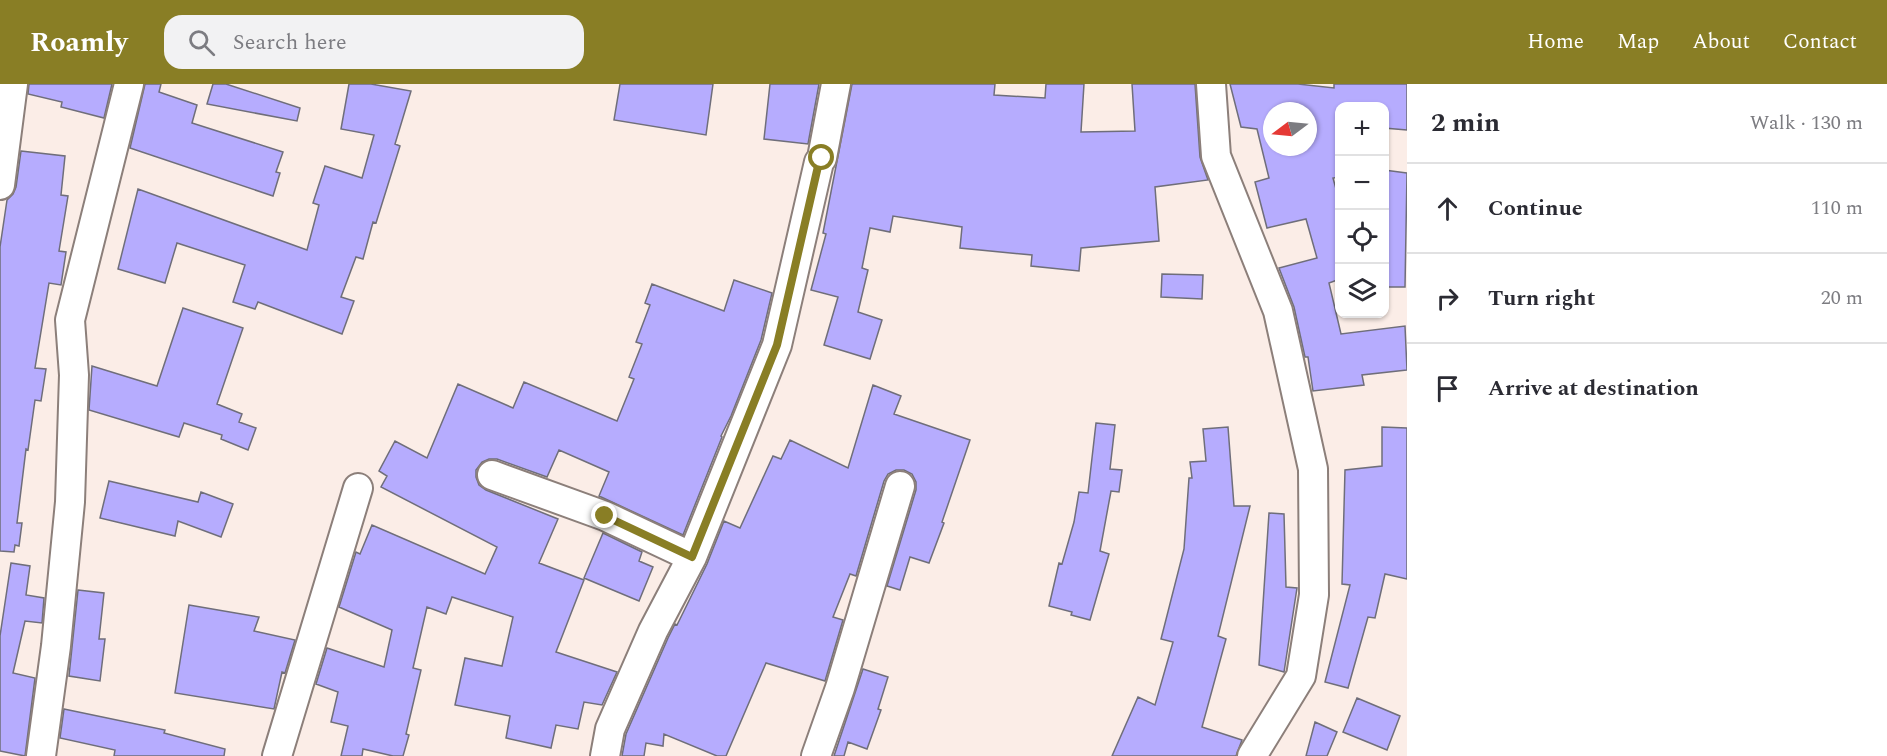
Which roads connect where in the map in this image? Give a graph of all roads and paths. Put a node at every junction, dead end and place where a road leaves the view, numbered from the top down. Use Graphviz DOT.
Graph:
graph roads {
  1 [pos="13,84"];
  2 [pos="129,84"];
  3 [pos="836,84"];
  4 [pos="1211,84"];
  5 [pos="0,185"];
  6 [pos="492,475"];
  7 [pos="900,486"];
  8 [pos="358,488"];
  9 [pos="692,557"];
  10 [pos="41,756"];
  11 [pos="278,756"];
  12 [pos="605,756"];
  13 [pos="816,756"];
  14 [pos="1252,756"];
  1 -- 5 [label="street"];
  2 -- 10 [label="street"];
  3 -- 9 [label="street"];
  4 -- 14 [label="street"];
  6 -- 9 [label="street"];
  7 -- 13 [label="street"];
  8 -- 11 [label="street"];
  9 -- 12 [label="street"];
}
